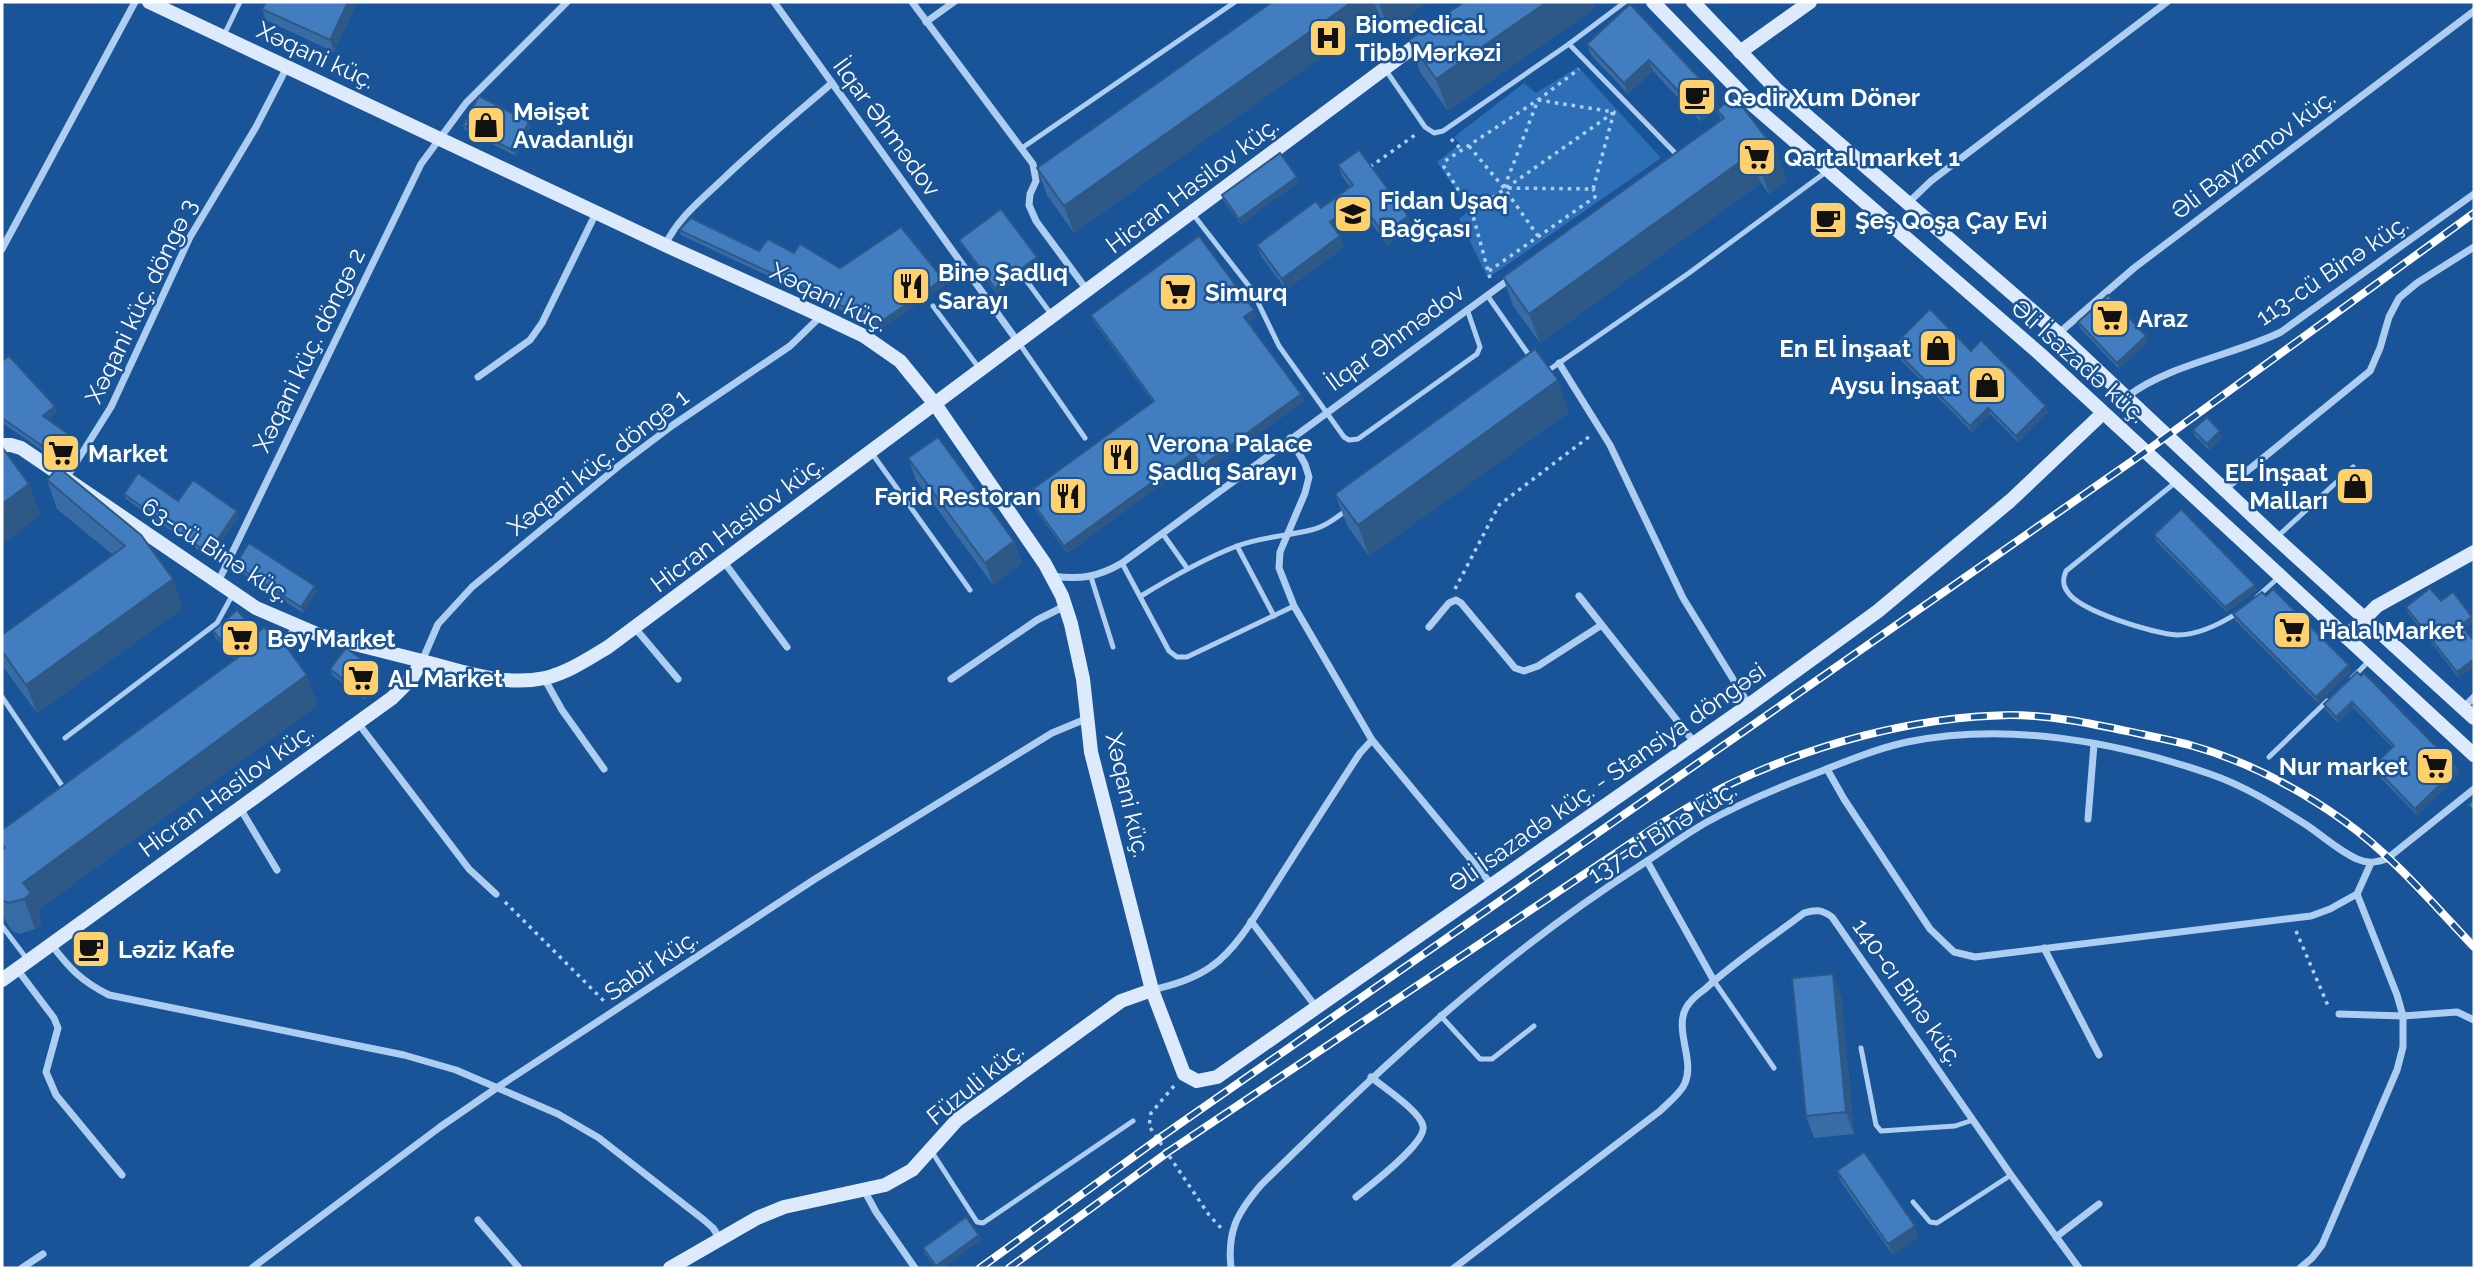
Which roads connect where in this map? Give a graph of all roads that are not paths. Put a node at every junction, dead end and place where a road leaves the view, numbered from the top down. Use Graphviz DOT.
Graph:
graph roads {
  1 [pos="135,2"];
  2 [pos="149,2"];
  3 [pos="240,2"];
  4 [pos="567,2"];
  5 [pos="774,2"];
  6 [pos="912,2"];
  7 [pos="954,2"];
  8 [pos="1235,2"];
  9 [pos="1625,2"];
  10 [pos="1653,2"];
  11 [pos="1693,2"];
  12 [pos="1810,2"];
  13 [pos="2167,2"];
  14 [pos="2474,11"];
  15 [pos="926,22"];
  16 [pos="1440,27"];
  17 [pos="223,38"];
  18 [pos="1569,44"];
  19 [pos="1740,52"];
  20 [pos="287,67"];
  21 [pos="1385,69"];
  22 [pos="832,83"];
  23 [pos="438,137"];
  24 [pos="1022,148"];
  25 [pos="1691,150"];
  26 [pos="1680,158"];
  27 [pos="1669,165"];
  28 [pos="1828,171"];
  29 [pos="1047,173"];
  30 [pos="1036,181"];
  31 [pos="2474,194"];
  32 [pos="1908,204"];
  33 [pos="596,213"];
  34 [pos="1192,213"];
  35 [pos="665,245"];
  36 [pos="2474,247"];
  37 [pos="2,249"];
  38 [pos="1515,275"];
  39 [pos="1026,280"];
  40 [pos="1087,291"];
  41 [pos="1490,293"];
  42 [pos="933,306"];
  43 [pos="1467,309"];
  44 [pos="822,316"];
  45 [pos="1053,316"];
  46 [pos="2059,334"];
  47 [pos="1018,342"];
  48 [pos="1559,363"];
  49 [pos="980,370"];
  50 [pos="478,377"];
  51 [pos="2128,396"];
  52 [pos="935,404"];
  53 [pos="1326,411"];
  54 [pos="2103,413"];
  55 [pos="1085,438"];
  56 [pos="1290,438"];
  57 [pos="2,445"];
  58 [pos="872,452"];
  59 [pos="2353,467"];
  60 [pos="67,477"];
  61 [pos="2177,481"];
  62 [pos="2224,489"];
  63 [pos="1356,503"];
  64 [pos="1288,533"];
  65 [pos="1163,534"];
  66 [pos="2276,538"];
  67 [pos="1237,546"];
  68 [pos="2474,552"];
  69 [pos="724,562"];
  70 [pos="1122,563"];
  71 [pos="1187,568"];
  72 [pos="1053,576"];
  73 [pos="2280,576"];
  74 [pos="1091,577"];
  75 [pos="218,582"];
  76 [pos="970,590"];
  77 [pos="233,594"];
  78 [pos="1140,596"];
  79 [pos="1579,596"];
  80 [pos="2254,600"];
  81 [pos="1065,606"];
  82 [pos="1294,606"];
  83 [pos="2242,609"];
  84 [pos="1273,617"];
  85 [pos="2365,617"];
  86 [pos="1600,625"];
  87 [pos="296,627"];
  88 [pos="1429,627"];
  89 [pos="635,628"];
  90 [pos="2346,637"];
  91 [pos="787,647"];
  92 [pos="1113,647"];
  93 [pos="270,654"];
  94 [pos="2371,660"];
  95 [pos="422,662"];
  96 [pos="544,678"];
  97 [pos="677,679"];
  98 [pos="951,679"];
  99 [pos="2343,687"];
  100 [pos="2334,695"];
  101 [pos="2,697"];
  102 [pos="2474,697"];
  103 [pos="1749,705"];
  104 [pos="2469,713"];
  105 [pos="1088,718"];
  106 [pos="358,723"];
  107 [pos="65,738"];
  108 [pos="1372,740"];
  109 [pos="1695,742"];
  110 [pos="2094,744"];
  111 [pos="2474,755"];
  112 [pos="2269,757"];
  113 [pos="604,769"];
  114 [pos="1827,769"];
  115 [pos="2474,789"];
  116 [pos="72,800"];
  117 [pos="240,808"];
  118 [pos="2088,819"];
  119 [pos="1647,861"];
  120 [pos="2371,863"];
  121 [pos="277,870"];
  122 [pos="1493,886"];
  123 [pos="496,894"];
  124 [pos="2357,894"];
  125 [pos="1251,921"];
  126 [pos="2,926"];
  127 [pos="51,944"];
  128 [pos="2045,948"];
  129 [pos="23,965"];
  130 [pos="2,980"];
  131 [pos="1714,981"];
  132 [pos="1152,990"];
  133 [pos="1316,1007"];
  134 [pos="2339,1014"];
  135 [pos="1440,1015"];
  136 [pos="2403,1016"];
  137 [pos="2474,1020"];
  138 [pos="1534,1026"];
  139 [pos="1861,1048"];
  140 [pos="2099,1055"];
  141 [pos="1774,1068"];
  142 [pos="1371,1077"];
  143 [pos="498,1087"];
  144 [pos="1973,1120"];
  145 [pos="1133,1121"];
  146 [pos="931,1149"];
  147 [pos="122,1175"];
  148 [pos="2011,1175"];
  149 [pos="864,1190"];
  150 [pos="1356,1197"];
  151 [pos="1913,1202"];
  152 [pos="2099,1204"];
  153 [pos="478,1220"];
  154 [pos="2056,1237"];
  155 [pos="720,1240"];
  156 [pos="43,1254"];
  157 [pos="691,1263"];
  158 [pos="22,1268"];
  159 [pos="252,1268"];
  160 [pos="519,1268"];
  161 [pos="670,1268"];
  162 [pos="915,1268"];
  163 [pos="1231,1268"];
  164 [pos="1454,1268"];
  165 [pos="2079,1268"];
  166 [pos="2300,1268"];
  1 -- 37 [label="street"];
  2 -- 17 [label="street, Xəqani küç."];
  3 -- 17 [label="lane"];
  4 -- 23 [label="street, Xəqani küç. döngə 2"];
  5 -- 22 [label="street, İlqar Əhmədov"];
  6 -- 15 [label="street"];
  7 -- 15 [label="street"];
  8 -- 24 [label="lane"];
  9 -- 18 [label="lane"];
  10 -- 28 [label="street, Əli İsazadə küç."];
  11 -- 19 [label="street, Əli İsazadə küç."];
  12 -- 19 [label="street"];
  13 -- 32 [label="street"];
  14 -- 46 [label="street, Əli Bayramov küç."];
  15 -- 24 [label="street"];
  16 -- 21 [label="street, Hicran Hasilov küç."];
  17 -- 20 [label="street, Xəqani küç."];
  18 -- 21 [label="lane"];
  18 -- 26 [label="lane"];
  19 -- 32 [label="street, Əli İsazadə küç."];
  20 -- 23 [label="street, Xəqani küç."];
  20 -- 60 [label="street, Xəqani küç. döngə 3"];
  21 -- 34 [label="street, Hicran Hasilov küç."];
  22 -- 35 [label="street"];
  22 -- 47 [label="street, İlqar Əhmədov"];
  23 -- 33 [label="street, Xəqani küç."];
  23 -- 75 [label="street, Xəqani küç. döngə 2"];
  24 -- 30 [label="street"];
  25 -- 26 [label="street"];
  26 -- 27 [label="street"];
  28 -- 48 [label="lane"];
  28 -- 54 [label="street, Əli İsazadə küç."];
  29 -- 30 [label="lane"];
  30 -- 40 [label="street"];
  31 -- 51 [label="street, 113-cü Binə küç."];
  32 -- 46 [label="street, Əli İsazadə küç."];
  33 -- 35 [label="street, Xəqani küç."];
  33 -- 50 [label="street"];
  34 -- 40 [label="street, Hicran Hasilov küç."];
  34 -- 53 [label="lane"];
  35 -- 44 [label="street, Xəqani küç."];
  36 -- 62 [label="street"];
  38 -- 41 [label="street, İlqar Əhmədov"];
  39 -- 45 [label="lane"];
  40 -- 45 [label="street, Hicran Hasilov küç."];
  41 -- 43 [label="street, İlqar Əhmədov"];
  41 -- 48 [label="lane"];
  42 -- 49 [label="lane"];
  43 -- 53 [label="street, İlqar Əhmədov"];
  43 -- 53 [label="lane"];
  44 -- 52 [label="street, Xəqani küç."];
  44 -- 95 [label="street, Xəqani küç. döngə 1"];
  45 -- 47 [label="street, Hicran Hasilov küç."];
  46 -- 51 [label="street, Əli İsazadə küç."];
  47 -- 49 [label="street, Hicran Hasilov küç."];
  47 -- 55 [label="lane"];
  48 -- 103 [label="street"];
  49 -- 52 [label="street, Hicran Hasilov küç."];
  51 -- 62 [label="street, Əli İsazadə küç."];
  52 -- 58 [label="street, Hicran Hasilov küç."];
  52 -- 72 [label="street, Xəqani küç."];
  53 -- 56 [label="street, İlqar Əhmədov"];
  54 -- 61 [label="street, Əli İsazadə küç."];
  54 -- 103 [label="street, Əli İsazadə küç. - Stansiya döngəsi"];
  56 -- 64 [label="street"];
  56 -- 65 [label="street, İlqar Əhmədov"];
  57 -- 60 [label="street, 63-cü Binə küç."];
  58 -- 69 [label="street, Hicran Hasilov küç."];
  58 -- 76 [label="lane"];
  59 -- 66 [label="lane"];
  60 -- 75 [label="street, 63-cü Binə küç."];
  61 -- 73 [label="street, Əli İsazadə küç."];
  61 -- 83 [label="lane"];
  62 -- 66 [label="street, Əli İsazadə küç."];
  63 -- 64 [label="lane"];
  64 -- 67 [label="lane"];
  64 -- 82 [label="street"];
  65 -- 70 [label="street, İlqar Əhmədov"];
  65 -- 71 [label="lane"];
  66 -- 85 [label="street, Əli İsazadə küç."];
  67 -- 71 [label="lane"];
  67 -- 84 [label="lane"];
  68 -- 85 [label="street"];
  69 -- 89 [label="street, Hicran Hasilov küç."];
  69 -- 91 [label="street"];
  70 -- 74 [label="street, İlqar Əhmədov"];
  70 -- 78 [label="lane"];
  71 -- 78 [label="lane"];
  72 -- 74 [label="street, İlqar Əhmədov"];
  72 -- 81 [label="street, Xəqani küç."];
  73 -- 80 [label="lane"];
  73 -- 90 [label="street, Əli İsazadə küç."];
  74 -- 92 [label="lane"];
  75 -- 77 [label="street, 63-cü Binə küç."];
  77 -- 87 [label="street, 63-cü Binə küç."];
  77 -- 107 [label="lane"];
  78 -- 84 [label="lane"];
  79 -- 86 [label="street"];
  81 -- 98 [label="street"];
  81 -- 105 [label="street, Xəqani küç."];
  82 -- 84 [label="lane"];
  82 -- 108 [label="street"];
  85 -- 90 [label="street"];
  85 -- 104 [label="street, Əli İsazadə küç."];
  86 -- 88 [label="street"];
  86 -- 109 [label="street"];
  87 -- 93 [label="lane"];
  87 -- 95 [label="street, 63-cü Binə küç."];
  89 -- 96 [label="street, Hicran Hasilov küç."];
  89 -- 97 [label="street"];
  90 -- 94 [label="street, Əli İsazadə küç."];
  94 -- 99 [label="lane"];
  94 -- 111 [label="street, Əli İsazadə küç."];
  95 -- 96 [label="street, Hicran Hasilov küç."];
  95 -- 106 [label="street, Hicran Hasilov küç."];
  96 -- 113 [label="street"];
  100 -- 112 [label="lane"];
  101 -- 116 [label="lane"];
  102 -- 104 [label="street"];
  103 -- 109 [label="street, Əli İsazadə küç. - Stansiya döngəsi"];
  105 -- 132 [label="street, Xəqani küç."];
  105 -- 143 [label="street, Sabir küç."];
  106 -- 117 [label="street, Hicran Hasilov küç."];
  106 -- 123 [label="street"];
  108 -- 122 [label="street"];
  108 -- 125 [label="street"];
  109 -- 122 [label="street, Əli İsazadə küç. - Stansiya döngəsi"];
  110 -- 114 [label="street, 137-ci Binə küç."];
  110 -- 118 [label="street"];
  110 -- 120 [label="street, 137-ci Binə küç."];
  114 -- 119 [label="street, 137-ci Binə küç."];
  114 -- 128 [label="street"];
  115 -- 120 [label="street"];
  117 -- 121 [label="street"];
  117 -- 127 [label="street, Hicran Hasilov küç."];
  119 -- 131 [label="street"];
  119 -- 135 [label="street, 137-ci Binə küç."];
  120 -- 124 [label="street"];
  122 -- 133 [label="street, Əli İsazadə küç. - Stansiya döngəsi"];
  124 -- 128 [label="street"];
  124 -- 136 [label="street"];
  125 -- 132 [label="street"];
  125 -- 133 [label="street"];
  126 -- 129 [label="lane"];
  127 -- 129 [label="street, Hicran Hasilov küç."];
  127 -- 143 [label="street"];
  128 -- 140 [label="street"];
  129 -- 130 [label="street, Hicran Hasilov küç."];
  129 -- 147 [label="street"];
  131 -- 141 [label="lane"];
  131 -- 144 [label="street, 140-cı Binə küç."];
  131 -- 164 [label="street, 140-cı Binə küç."];
  132 -- 133 [label="street, Əli İsazadə küç. - Stansiya döngəsi"];
  132 -- 146 [label="street, Füzuli küç."];
  134 -- 136 [label="street"];
  135 -- 138 [label="lane"];
  135 -- 142 [label="street, 137-ci Binə küç."];
  136 -- 137 [label="street"];
  136 -- 166 [label="street"];
  139 -- 144 [label="lane"];
  142 -- 150 [label="street"];
  142 -- 163 [label="street, 137-ci Binə küç."];
  143 -- 155 [label="street"];
  143 -- 159 [label="street, Sabir küç."];
  144 -- 148 [label="street, 140-cı Binə küç."];
  145 -- 146 [label="lane"];
  146 -- 149 [label="street, Füzuli küç."];
  148 -- 151 [label="lane"];
  148 -- 154 [label="street, 140-cı Binə küç."];
  149 -- 155 [label="street, Füzuli küç."];
  149 -- 162 [label="street"];
  152 -- 154 [label="street"];
  153 -- 160 [label="street"];
  154 -- 165 [label="street, 140-cı Binə küç."];
  155 -- 157 [label="street, Füzuli küç."];
  156 -- 158 [label="street"];
  157 -- 161 [label="street, Füzuli küç."];
}
